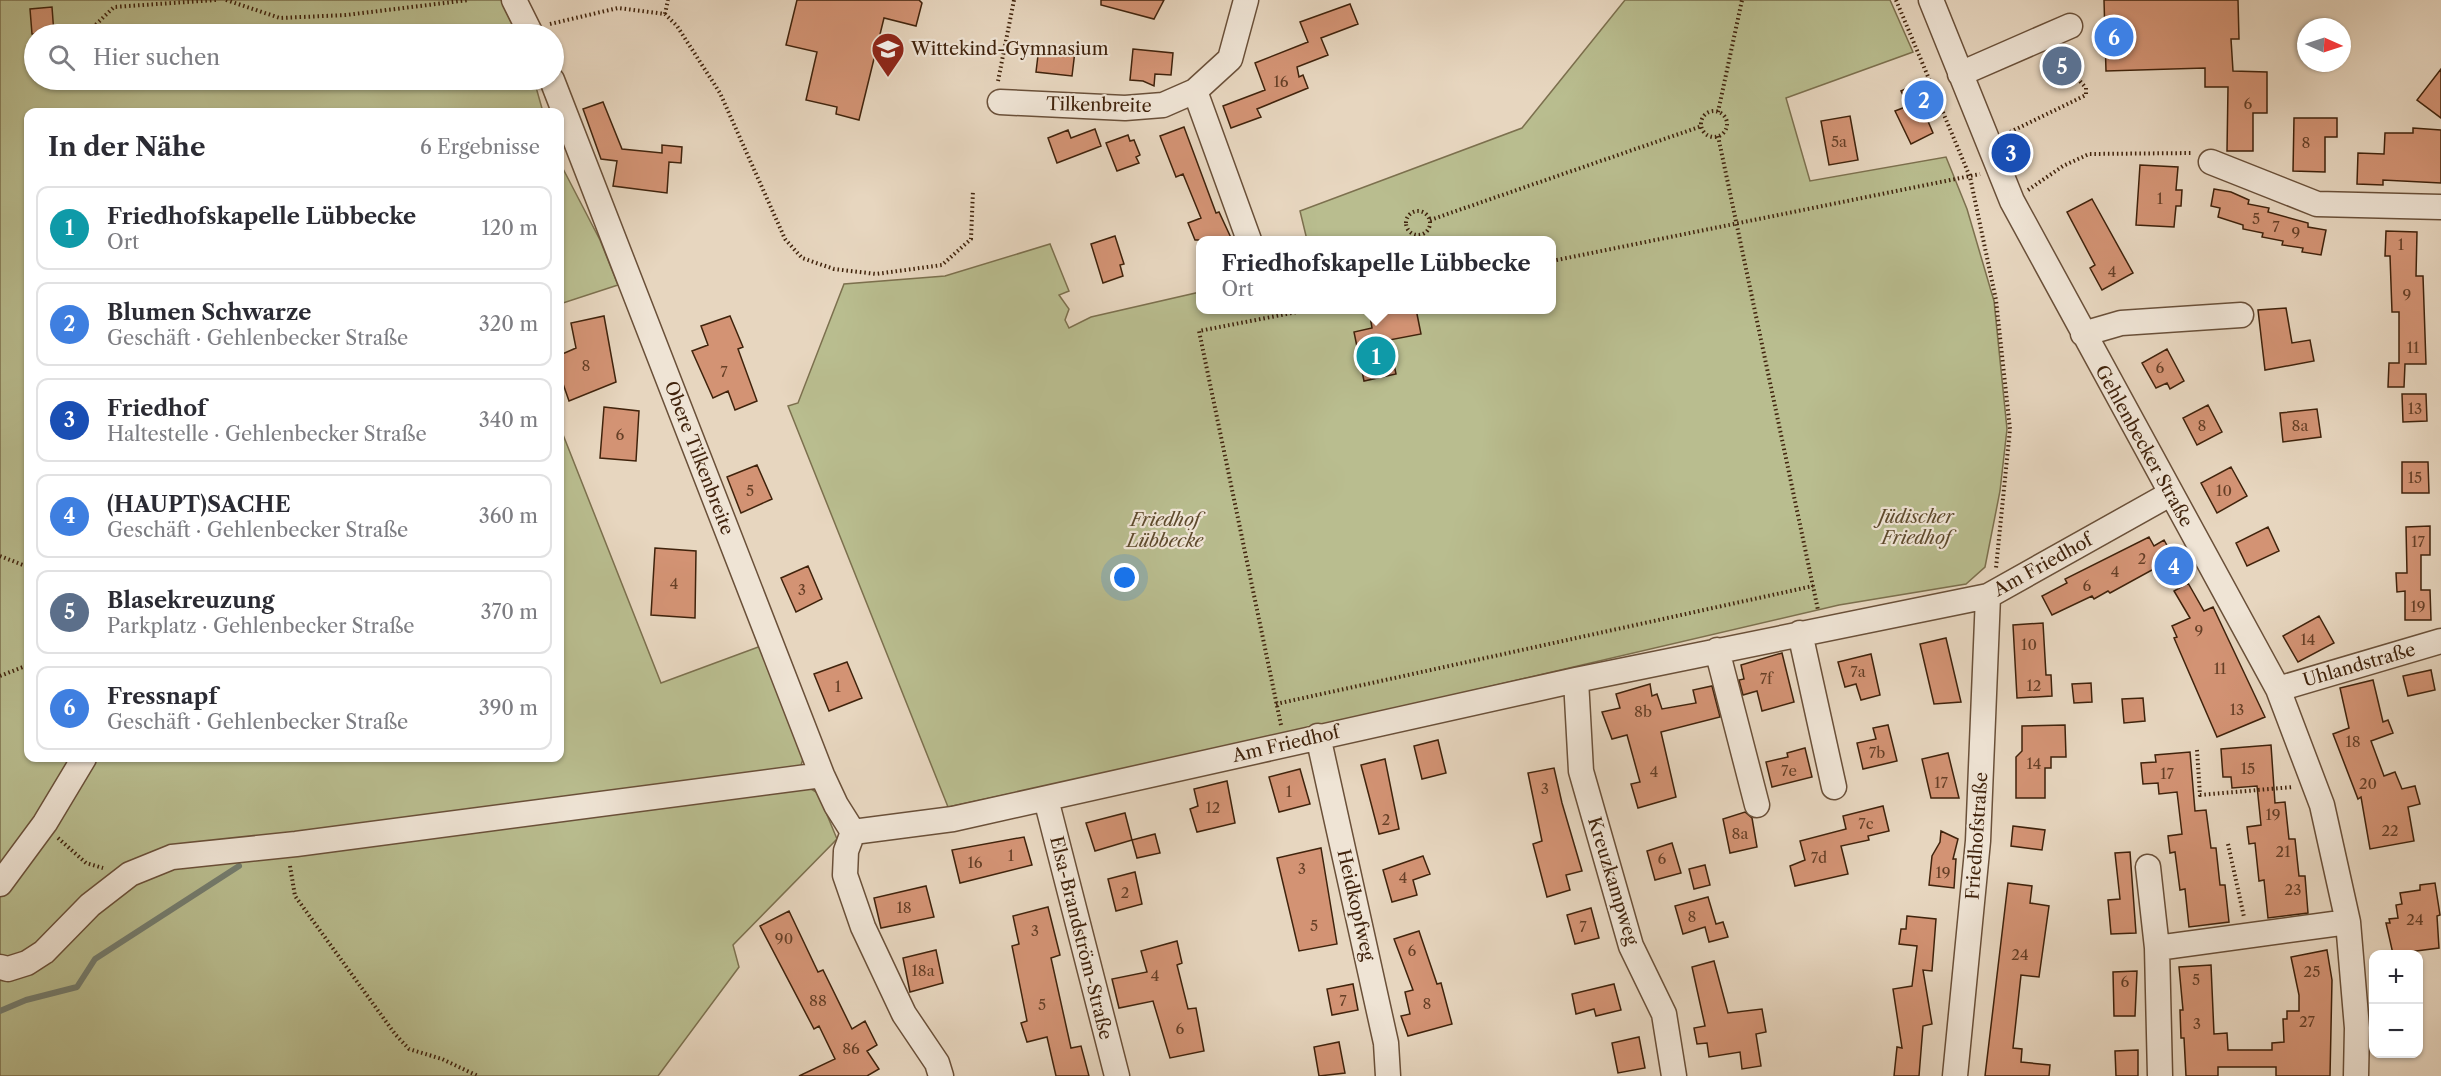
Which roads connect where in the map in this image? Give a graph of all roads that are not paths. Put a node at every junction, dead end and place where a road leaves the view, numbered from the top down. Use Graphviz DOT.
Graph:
graph roads {
  1 [pos="514,0"];
  2 [pos="1246,0"];
  3 [pos="1930,0"];
  4 [pos="526,24"];
  5 [pos="2070,26"];
  6 [pos="1960,74"];
  7 [pos="556,90"];
  8 [pos="1195,91"];
  9 [pos="1000,102"];
  10 [pos="563,108"];
  11 [pos="564,111"];
  12 [pos="2211,162"];
  13 [pos="2441,207"];
  14 [pos="1248,236"];
  15 [pos="2241,315"];
  16 [pos="2083,334"];
  17 [pos="2170,494"];
  18 [pos="1990,595"];
  19 [pos="1811,631"];
  20 [pos="2441,641"];
  21 [pos="1717,650"];
  22 [pos="1576,680"];
  23 [pos="2278,689"];
  24 [pos="1317,736"];
  25 [pos="82,762"];
  26 [pos="822,775"];
  27 [pos="1834,787"];
  28 [pos="1046,799"];
  29 [pos="1757,805"];
  30 [pos="853,832"];
  31 [pos="2148,867"];
  32 [pos="0,884"];
  33 [pos="2348,921"];
  34 [pos="2157,948"];
  35 [pos="0,967"];
  36 [pos="941,1076"];
  37 [pos="1117,1076"];
  38 [pos="1388,1076"];
  39 [pos="1674,1076"];
  40 [pos="1955,1076"];
  41 [pos="2160,1076"];
  42 [pos="2356,1076"];
  1 -- 4 [label="street"];
  2 -- 8 [label="street, Tilkenbreite"];
  3 -- 6 [label="street, Gehlenbecker Straße"];
  5 -- 6 [label="street"];
  6 -- 16 [label="street, Gehlenbecker Straße"];
  7 -- 10 [label="street, Obere Tilkenbreite"];
  8 -- 9 [label="street, Tilkenbreite"];
  8 -- 14 [label="street"];
  11 -- 26 [label="street, Obere Tilkenbreite"];
  12 -- 13 [label="street"];
  15 -- 16 [label="street"];
  16 -- 17 [label="street, Gehlenbecker Straße"];
  17 -- 18 [label="street, Am Friedhof"];
  17 -- 23 [label="street, Gehlenbecker Straße"];
  18 -- 19 [label="street, Am Friedhof"];
  18 -- 40 [label="street, Friedhofstraße"];
  19 -- 21 [label="street, Am Friedhof"];
  19 -- 27 [label="street"];
  20 -- 23 [label="street, Uhlandstraße"];
  21 -- 22 [label="street, Am Friedhof"];
  21 -- 29 [label="street"];
  22 -- 24 [label="street, Am Friedhof"];
  22 -- 39 [label="street, Kreuzkampweg"];
  23 -- 33 [label="street, Gehlenbecker Straße"];
  24 -- 28 [label="street, Am Friedhof"];
  24 -- 38 [label="street, Heidkopfweg"];
  25 -- 32 [label="street"];
  26 -- 30 [label="street, Obere Tilkenbreite"];
  26 -- 35 [label="street"];
  28 -- 30 [label="street, Am Friedhof"];
  28 -- 37 [label="street, Elsa-Brandström-Straße"];
  30 -- 36 [label="street"];
  31 -- 34 [label="street"];
  33 -- 34 [label="street"];
  33 -- 42 [label="street, Gehlenbecker Straße"];
  34 -- 41 [label="street"];
}
